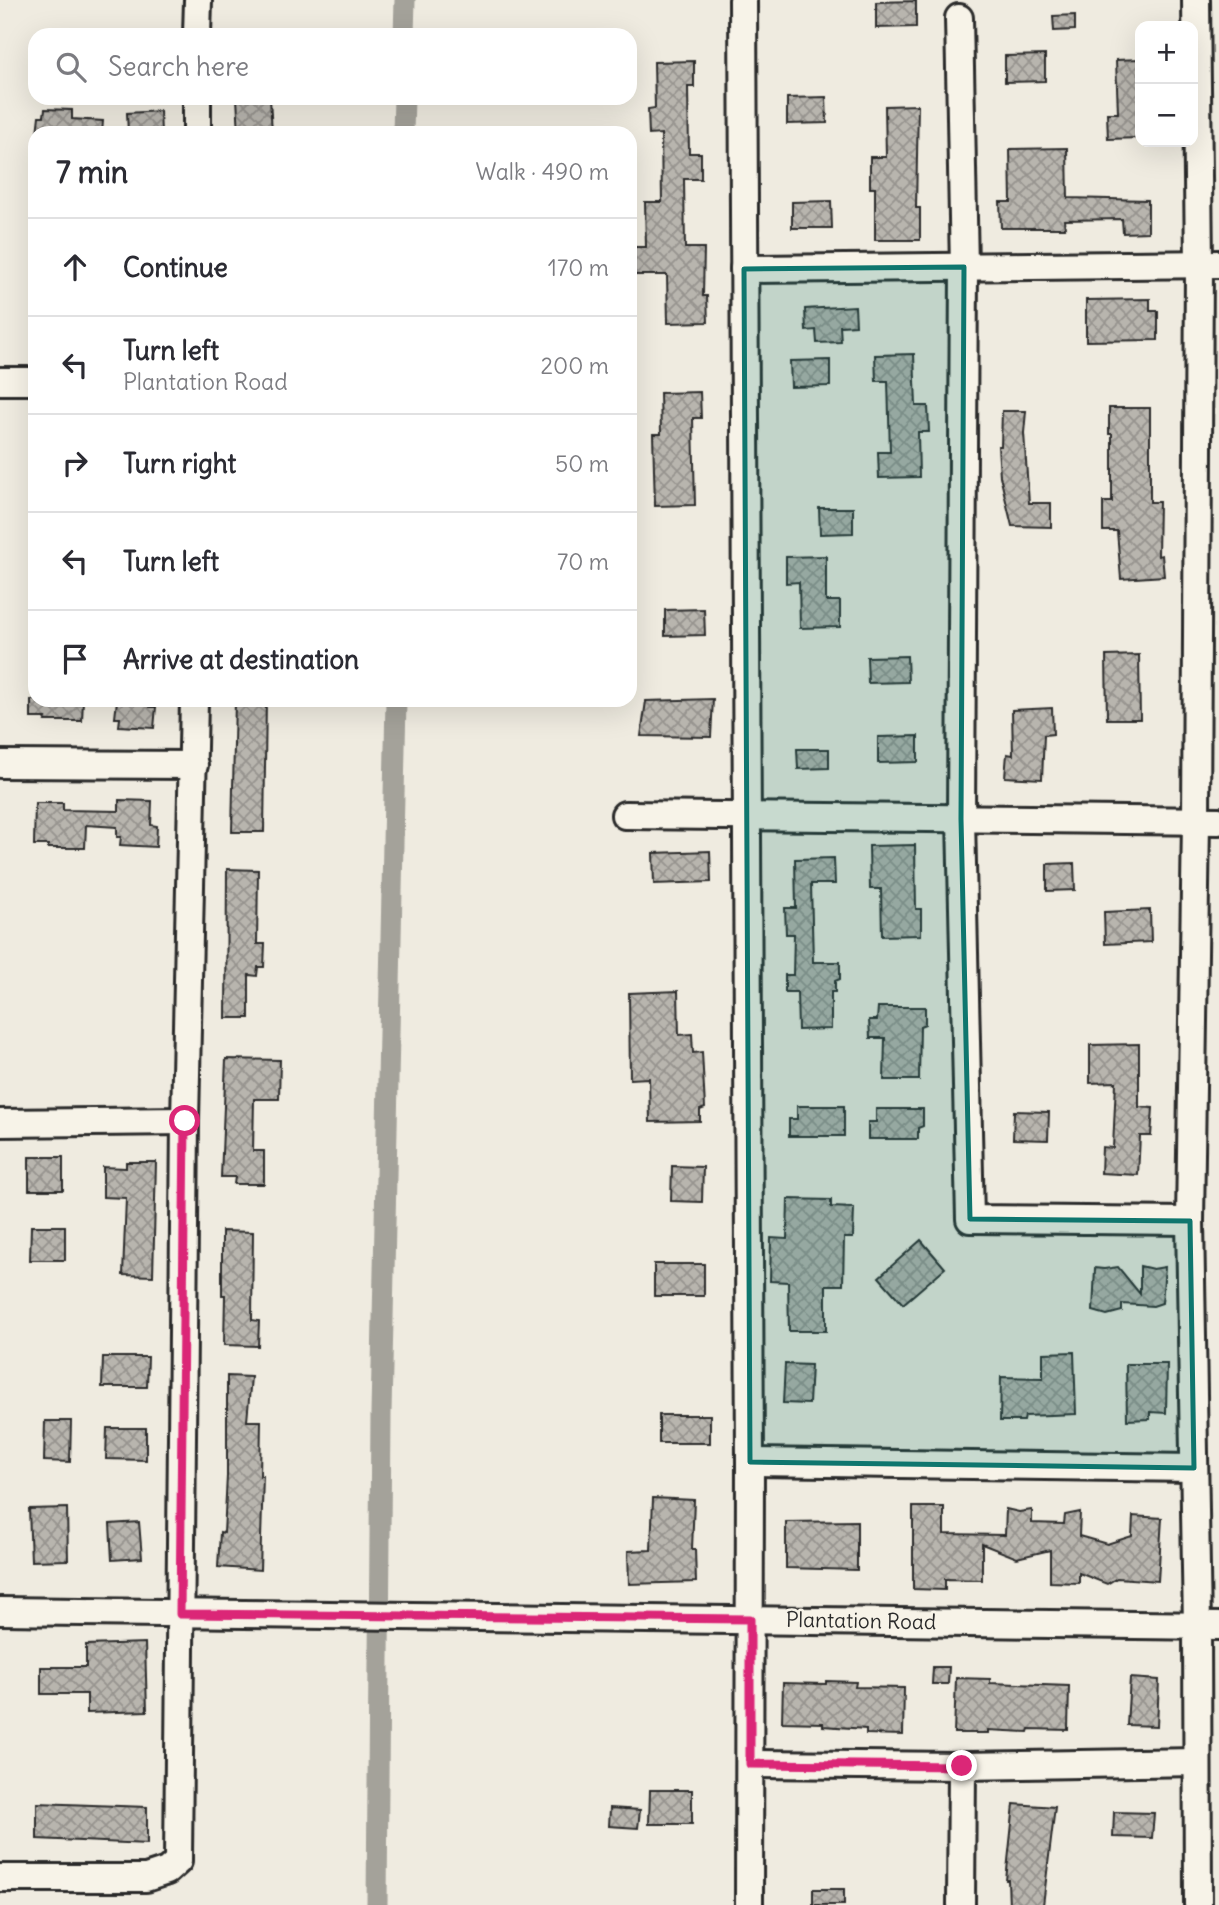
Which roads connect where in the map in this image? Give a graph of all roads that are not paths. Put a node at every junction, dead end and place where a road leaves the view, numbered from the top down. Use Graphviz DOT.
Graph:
graph roads {
  1 [pos="198,0"];
  2 [pos="743,0"];
  3 [pos="1196,0"];
  4 [pos="959,18"];
  5 [pos="197,28"];
  6 [pos="197,105"];
  7 [pos="197,126"];
  8 [pos="1209,264"];
  9 [pos="964,267"];
  10 [pos="744,269"];
  11 [pos="0,381"];
  12 [pos="28,381"];
  13 [pos="194,707"];
  14 [pos="0,764"];
  15 [pos="194,765"];
  16 [pos="625,815"];
  17 [pos="747,816"];
  18 [pos="961,819"];
  19 [pos="1207,821"];
  20 [pos="185,1121"];
  21 [pos="0,1123"];
  22 [pos="1190,1222"];
  23 [pos="750,1462"];
  24 [pos="1194,1468"];
  25 [pos="0,1612"];
  26 [pos="180,1614"];
  27 [pos="750,1619"];
  28 [pos="1208,1626"];
  29 [pos="1197,1762"];
  30 [pos="750,1764"];
  31 [pos="962,1766"];
  32 [pos="0,1878"];
  33 [pos="749,1905"];
  34 [pos="961,1905"];
  35 [pos="1198,1905"];
  1 -- 5 [label="street"];
  2 -- 10 [label="street"];
  3 -- 8 [label="street"];
  4 -- 9 [label="street"];
  6 -- 7 [label="street"];
  8 -- 9 [label="street"];
  8 -- 19 [label="street"];
  9 -- 10 [label="street"];
  9 -- 18 [label="street"];
  10 -- 17 [label="street"];
  11 -- 12 [label="street"];
  13 -- 15 [label="street"];
  14 -- 15 [label="street"];
  15 -- 20 [label="street"];
  16 -- 17 [label="street"];
  17 -- 18 [label="street"];
  17 -- 23 [label="street"];
  18 -- 19 [label="street"];
  18 -- 22 [label="street"];
  19 -- 22 [label="street"];
  20 -- 21 [label="street"];
  20 -- 26 [label="street"];
  22 -- 24 [label="street"];
  23 -- 24 [label="street"];
  23 -- 27 [label="street"];
  24 -- 28 [label="street"];
  25 -- 26 [label="street, Plantation Road"];
  26 -- 27 [label="street, Plantation Road"];
  26 -- 32 [label="street"];
  27 -- 28 [label="street, Plantation Road"];
  27 -- 30 [label="street"];
  28 -- 29 [label="street"];
  29 -- 31 [label="street"];
  29 -- 35 [label="street"];
  30 -- 31 [label="street"];
  30 -- 33 [label="street"];
  31 -- 34 [label="street"];
}
